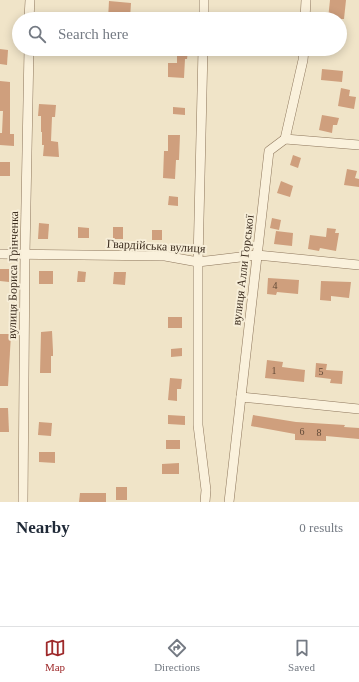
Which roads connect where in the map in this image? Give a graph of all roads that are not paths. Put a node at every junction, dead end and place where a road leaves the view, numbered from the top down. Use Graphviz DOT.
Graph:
graph roads {
  1 [pos="30,0"];
  2 [pos="204,0"];
  3 [pos="306,0"];
  4 [pos="29,12"];
  5 [pos="204,12"];
  6 [pos="305,12"];
  7 [pos="29,56"];
  8 [pos="203,56"];
  9 [pos="303,56"];
  10 [pos="285,139"];
  11 [pos="359,145"];
  12 [pos="0,254"];
  13 [pos="25,254"];
  14 [pos="257,255"];
  15 [pos="198,262"];
  16 [pos="359,265"];
  17 [pos="241,397"];
  18 [pos="359,409"];
  19 [pos="23,502"];
  20 [pos="205,502"];
  21 [pos="229,502"];
  1 -- 4 [label="street"];
  2 -- 5 [label="street"];
  3 -- 6 [label="street"];
  7 -- 13 [label="street, вулиця Бориса Грінченка"];
  8 -- 15 [label="street"];
  9 -- 10 [label="street"];
  10 -- 11 [label="street"];
  10 -- 14 [label="street, вулиця Алли Горської"];
  12 -- 13 [label="street, Гвардійська вулиця"];
  13 -- 15 [label="street, Гвардійська вулиця"];
  13 -- 19 [label="street, вулиця Бориса Грінченка"];
  14 -- 15 [label="street, Гвардійська вулиця"];
  14 -- 16 [label="street, Гвардійська вулиця"];
  14 -- 17 [label="street, вулиця Алли Горської"];
  15 -- 20 [label="street"];
  17 -- 18 [label="street"];
  17 -- 21 [label="street, вулиця Алли Горської"];
}
